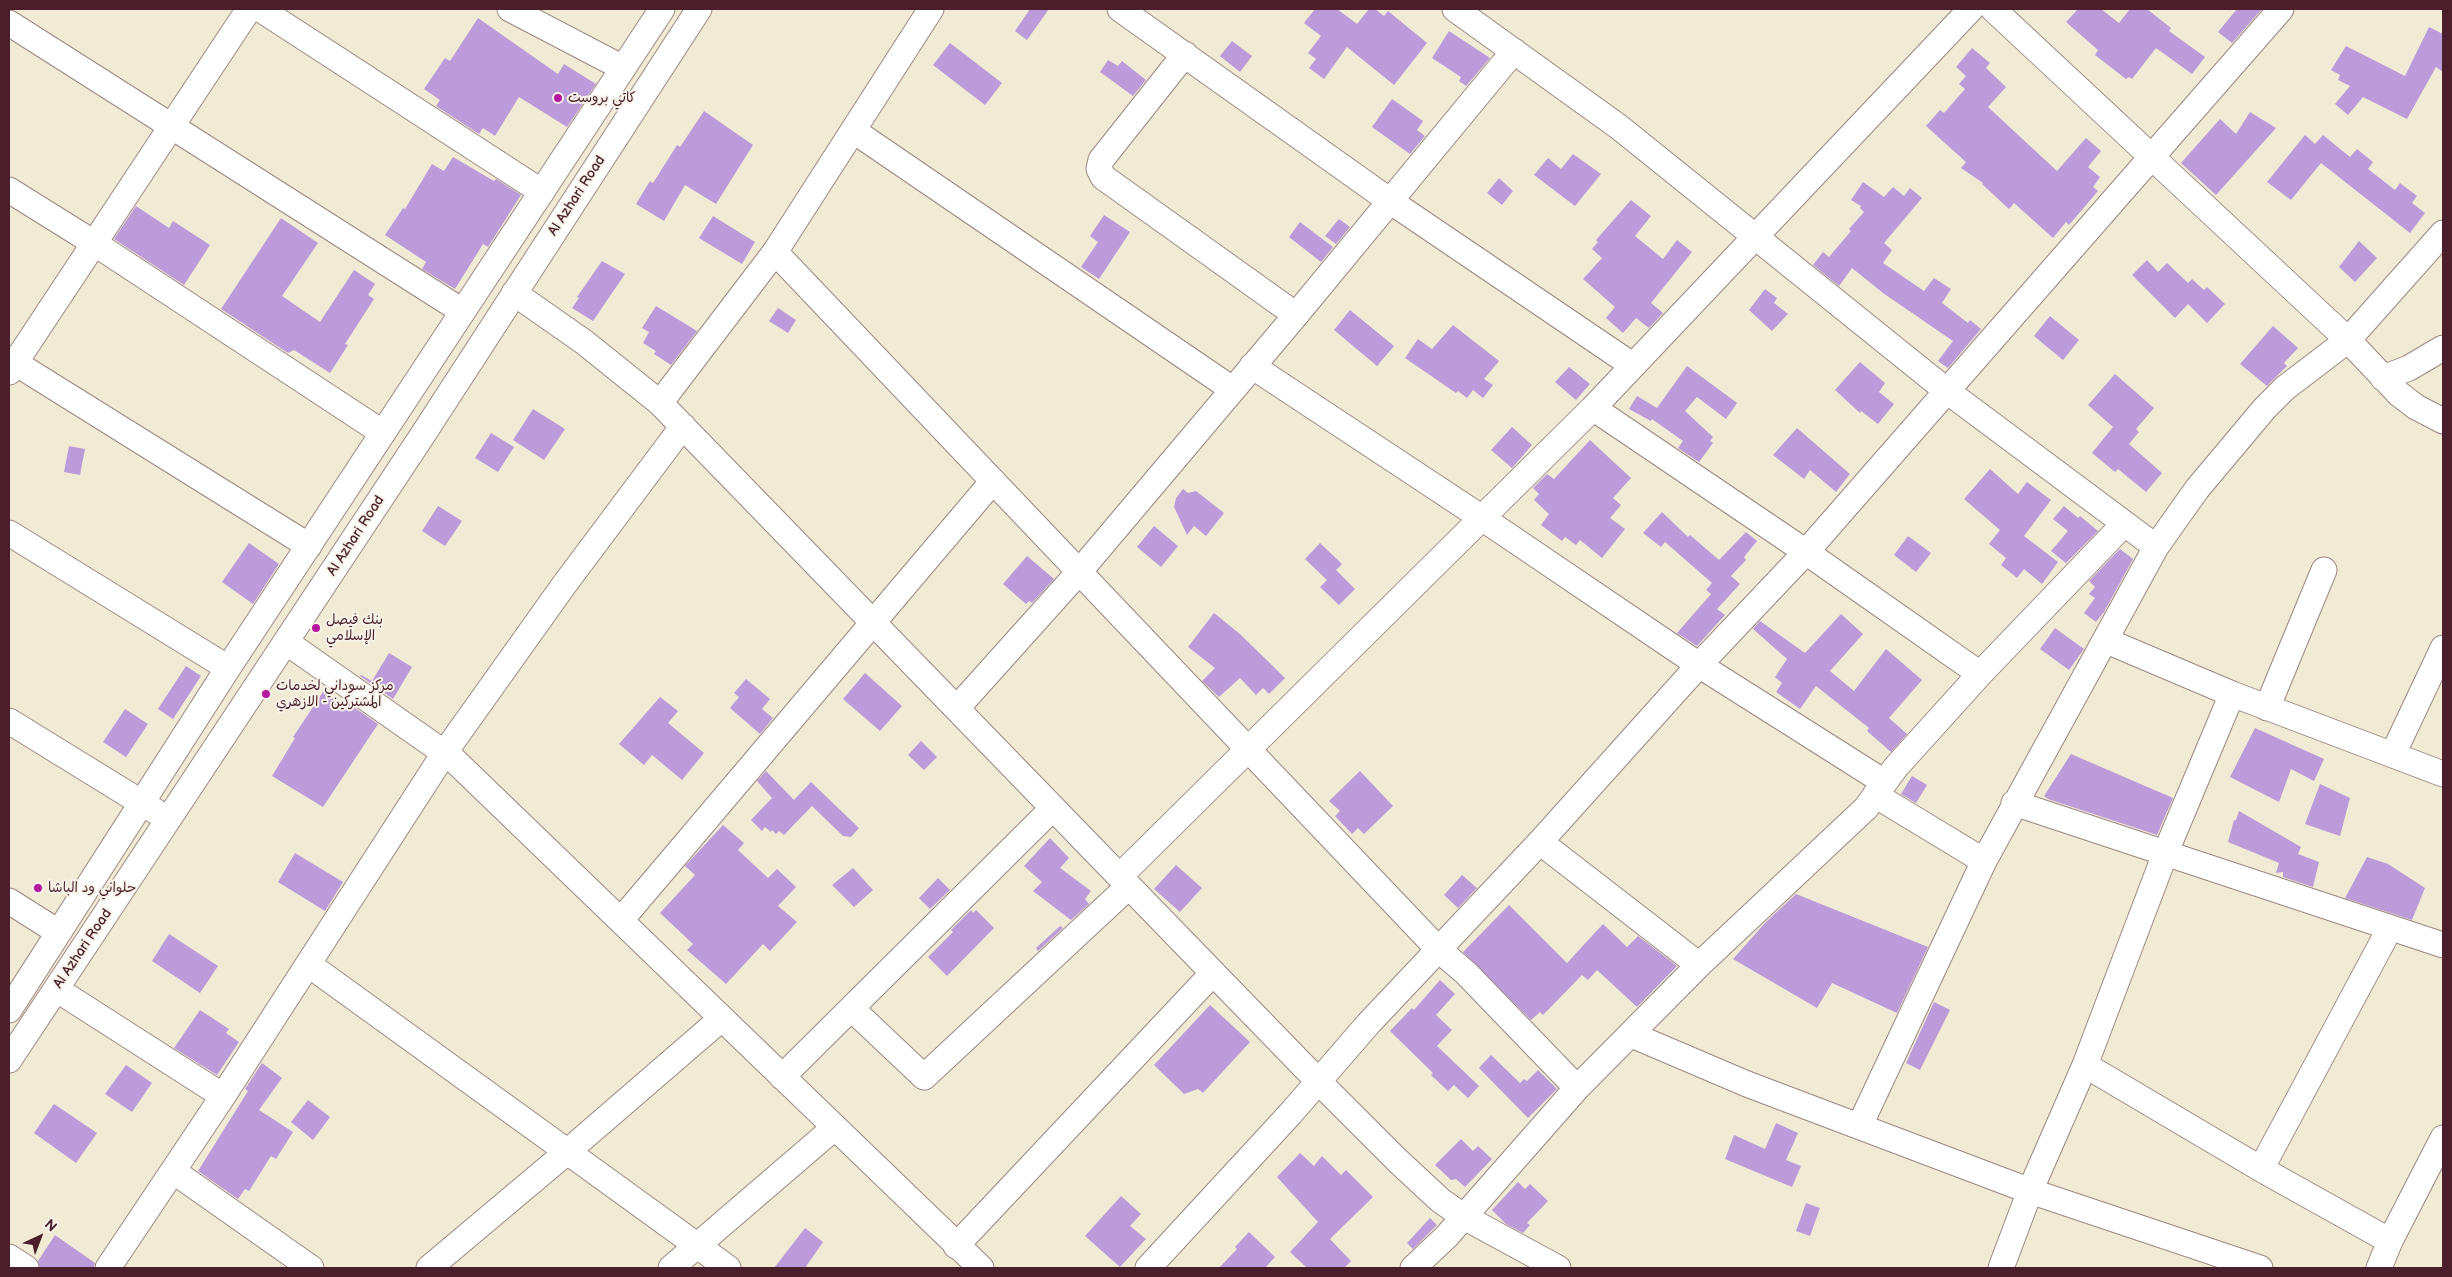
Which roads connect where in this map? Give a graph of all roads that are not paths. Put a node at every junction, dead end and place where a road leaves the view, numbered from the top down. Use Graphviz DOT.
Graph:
graph roads {
  1 [pos="249,9"];
  2 [pos="260,9"];
  3 [pos="510,9"];
  4 [pos="662,9"];
  5 [pos="699,9"];
  6 [pos="931,9"];
  7 [pos="1120,9"];
  8 [pos="1455,9"];
  9 [pos="1971,9"];
  10 [pos="1993,9"];
  11 [pos="2281,9"];
  12 [pos="9,23"];
  13 [pos="1514,51"];
  14 [pos="1184,54"];
  15 [pos="623,68"];
  16 [pos="171,128"];
  17 [pos="854,131"];
  18 [pos="2152,157"];
  19 [pos="9,190"];
  20 [pos="542,192"];
  21 [pos="1390,201"];
  22 [pos="2443,233"];
  23 [pos="1755,235"];
  24 [pos="94,243"];
  25 [pos="775,252"];
  26 [pos="514,293"];
  27 [pos="462,310"];
  28 [pos="1296,315"];
  29 [pos="2348,340"];
  30 [pos="2443,348"];
  31 [pos="11,365"];
  32 [pos="1632,365"];
  33 [pos="1252,366"];
  34 [pos="2383,378"];
  35 [pos="1232,389"];
  36 [pos="1947,391"];
  37 [pos="660,403"];
  38 [pos="1593,408"];
  39 [pos="2443,421"];
  40 [pos="683,426"];
  41 [pos="383,433"];
  42 [pos="993,481"];
  43 [pos="1482,518"];
  44 [pos="2124,524"];
  45 [pos="9,533"];
  46 [pos="309,546"];
  47 [pos="2156,547"];
  48 [pos="1806,552"];
  49 [pos="2324,570"];
  50 [pos="1079,572"];
  51 [pos="875,622"];
  52 [pos="2106,641"];
  53 [pos="286,642"];
  54 [pos="2443,648"];
  55 [pos="1699,665"];
  56 [pos="228,668"];
  57 [pos="1980,674"];
  58 [pos="2232,694"];
  59 [pos="957,708"];
  60 [pos="2267,708"];
  61 [pos="9,721"];
  62 [pos="1249,750"];
  63 [pos="445,752"];
  64 [pos="2392,754"];
  65 [pos="2443,774"];
  66 [pos="1880,789"];
  67 [pos="142,802"];
  68 [pos="2014,803"];
  69 [pos="1053,808"];
  70 [pos="168,821"];
  71 [pos="1540,842"];
  72 [pos="2165,854"];
  73 [pos="1984,861"];
  74 [pos="1125,881"];
  75 [pos="9,901"];
  76 [pos="621,920"];
  77 [pos="2390,928"];
  78 [pos="58,932"];
  79 [pos="2443,946"];
  80 [pos="1439,950"];
  81 [pos="308,964"];
  82 [pos="1699,965"];
  83 [pos="1213,973"];
  84 [pos="56,989"];
  85 [pos="852,1009"];
  86 [pos="9,1010"];
  87 [pos="721,1018"];
  88 [pos="1632,1035"];
  89 [pos="9,1060"];
  90 [pos="2085,1065"];
  91 [pos="782,1077"];
  92 [pos="1319,1082"];
  93 [pos="1577,1088"];
  94 [pos="223,1096"];
  95 [pos="1860,1125"];
  96 [pos="834,1128"];
  97 [pos="2443,1138"];
  98 [pos="567,1152"];
  99 [pos="2437,1164"];
  100 [pos="2261,1169"];
  101 [pos="173,1171"];
  102 [pos="2030,1191"];
  103 [pos="1464,1217"];
  104 [pos="2390,1241"];
  105 [pos="697,1246"];
  106 [pos="956,1246"];
  107 [pos="9,1257"];
  108 [pos="2009,1266"];
  109 [pos="26,1268"];
  110 [pos="108,1268"];
  111 [pos="312,1268"];
  112 [pos="428,1268"];
  113 [pos="671,1268"];
  114 [pos="728,1268"];
  115 [pos="981,1268"];
  116 [pos="1148,1268"];
  117 [pos="1413,1268"];
  118 [pos="1558,1268"];
  119 [pos="2260,1268"];
  120 [pos="2378,1268"];
  1 -- 16 [label="street"];
  2 -- 20 [label="street"];
  3 -- 15 [label="street"];
  4 -- 15 [label="street, Al Azhari Road"];
  5 -- 26 [label="street, Al Azhari Road"];
  6 -- 17 [label="street"];
  7 -- 14 [label="street"];
  8 -- 13 [label="street"];
  9 -- 23 [label="street"];
  10 -- 18 [label="street"];
  11 -- 18 [label="street"];
  12 -- 16 [label="street"];
  13 -- 21 [label="street"];
  13 -- 23 [label="street"];
  14 -- 21 [label="street"];
  14 -- 28 [label="street"];
  15 -- 20 [label="street, Al Azhari Road"];
  16 -- 24 [label="street"];
  16 -- 27 [label="street"];
  17 -- 25 [label="street"];
  17 -- 35 [label="street"];
  18 -- 29 [label="street"];
  18 -- 36 [label="street"];
  19 -- 24 [label="street"];
  20 -- 27 [label="street, Al Azhari Road"];
  21 -- 28 [label="street"];
  21 -- 32 [label="street"];
  22 -- 29 [label="street"];
  23 -- 32 [label="street"];
  23 -- 36 [label="street"];
  24 -- 31 [label="street"];
  24 -- 41 [label="street"];
  25 -- 37 [label="street"];
  25 -- 42 [label="street"];
  26 -- 37 [label="street"];
  26 -- 53 [label="street, Al Azhari Road"];
  27 -- 41 [label="street, Al Azhari Road"];
  28 -- 33 [label="street"];
  29 -- 34 [label="street"];
  29 -- 47 [label="street"];
  30 -- 34 [label="street"];
  31 -- 46 [label="street"];
  32 -- 38 [label="street"];
  33 -- 35 [label="street"];
  33 -- 43 [label="street"];
  34 -- 39 [label="street"];
  35 -- 50 [label="street"];
  36 -- 44 [label="street"];
  36 -- 48 [label="street"];
  37 -- 40 [label="street"];
  38 -- 43 [label="street"];
  38 -- 48 [label="street"];
  40 -- 51 [label="street"];
  40 -- 63 [label="street"];
  41 -- 46 [label="street, Al Azhari Road"];
  42 -- 50 [label="street"];
  42 -- 51 [label="street"];
  43 -- 55 [label="street"];
  43 -- 62 [label="street"];
  44 -- 47 [label="street"];
  44 -- 57 [label="street"];
  45 -- 56 [label="street"];
  46 -- 56 [label="street, Al Azhari Road"];
  47 -- 52 [label="street"];
  48 -- 55 [label="street"];
  48 -- 57 [label="street"];
  49 -- 60 [label="street"];
  50 -- 59 [label="street"];
  50 -- 62 [label="street"];
  51 -- 59 [label="street"];
  51 -- 76 [label="street"];
  52 -- 58 [label="street"];
  52 -- 68 [label="street"];
  53 -- 63 [label="street"];
  53 -- 70 [label="street, Al Azhari Road"];
  54 -- 64 [label="street"];
  55 -- 66 [label="street"];
  55 -- 71 [label="street"];
  56 -- 67 [label="street, Al Azhari Road"];
  57 -- 66 [label="street"];
  58 -- 60 [label="street"];
  58 -- 72 [label="street"];
  59 -- 69 [label="street"];
  60 -- 64 [label="street"];
  61 -- 67 [label="street"];
  62 -- 74 [label="street"];
  62 -- 80 [label="street"];
  63 -- 76 [label="street"];
  63 -- 81 [label="street"];
  64 -- 65 [label="street"];
  66 -- 73 [label="street"];
  66 -- 82 [label="street"];
  67 -- 70 [label="street"];
  67 -- 78 [label="street, Al Azhari Road"];
  68 -- 72 [label="street"];
  68 -- 73 [label="street"];
  69 -- 74 [label="street"];
  69 -- 85 [label="street"];
  70 -- 84 [label="street, Al Azhari Road"];
  71 -- 80 [label="street"];
  71 -- 82 [label="street"];
  72 -- 77 [label="street"];
  72 -- 90 [label="street"];
  73 -- 95 [label="street"];
  74 -- 83 [label="street"];
  74 -- 85 [label="street"];
  75 -- 78 [label="street"];
  76 -- 87 [label="street"];
  77 -- 79 [label="street"];
  77 -- 100 [label="street"];
  78 -- 86 [label="street, Al Azhari Road"];
  80 -- 92 [label="street"];
  80 -- 93 [label="street"];
  81 -- 94 [label="street"];
  81 -- 98 [label="street"];
  82 -- 88 [label="street"];
  83 -- 92 [label="street"];
  83 -- 106 [label="street"];
  84 -- 89 [label="street, Al Azhari Road"];
  84 -- 94 [label="street"];
  85 -- 91 [label="street"];
  87 -- 91 [label="street"];
  87 -- 98 [label="street"];
  88 -- 93 [label="street"];
  88 -- 95 [label="street"];
  90 -- 100 [label="street"];
  90 -- 102 [label="street"];
  91 -- 96 [label="street"];
  92 -- 103 [label="street"];
  92 -- 116 [label="street"];
  93 -- 103 [label="street"];
  94 -- 101 [label="street"];
  95 -- 102 [label="street"];
  96 -- 105 [label="street"];
  96 -- 106 [label="street"];
  97 -- 99 [label="street"];
  98 -- 105 [label="street"];
  98 -- 112 [label="street"];
  99 -- 104 [label="street"];
  100 -- 104 [label="street"];
  101 -- 110 [label="street"];
  101 -- 111 [label="street"];
  102 -- 108 [label="street"];
  102 -- 119 [label="street"];
  103 -- 117 [label="street"];
  103 -- 118 [label="street"];
  104 -- 120 [label="street"];
  105 -- 113 [label="street"];
  105 -- 114 [label="street"];
  106 -- 115 [label="street"];
  107 -- 109 [label="street"];
}
